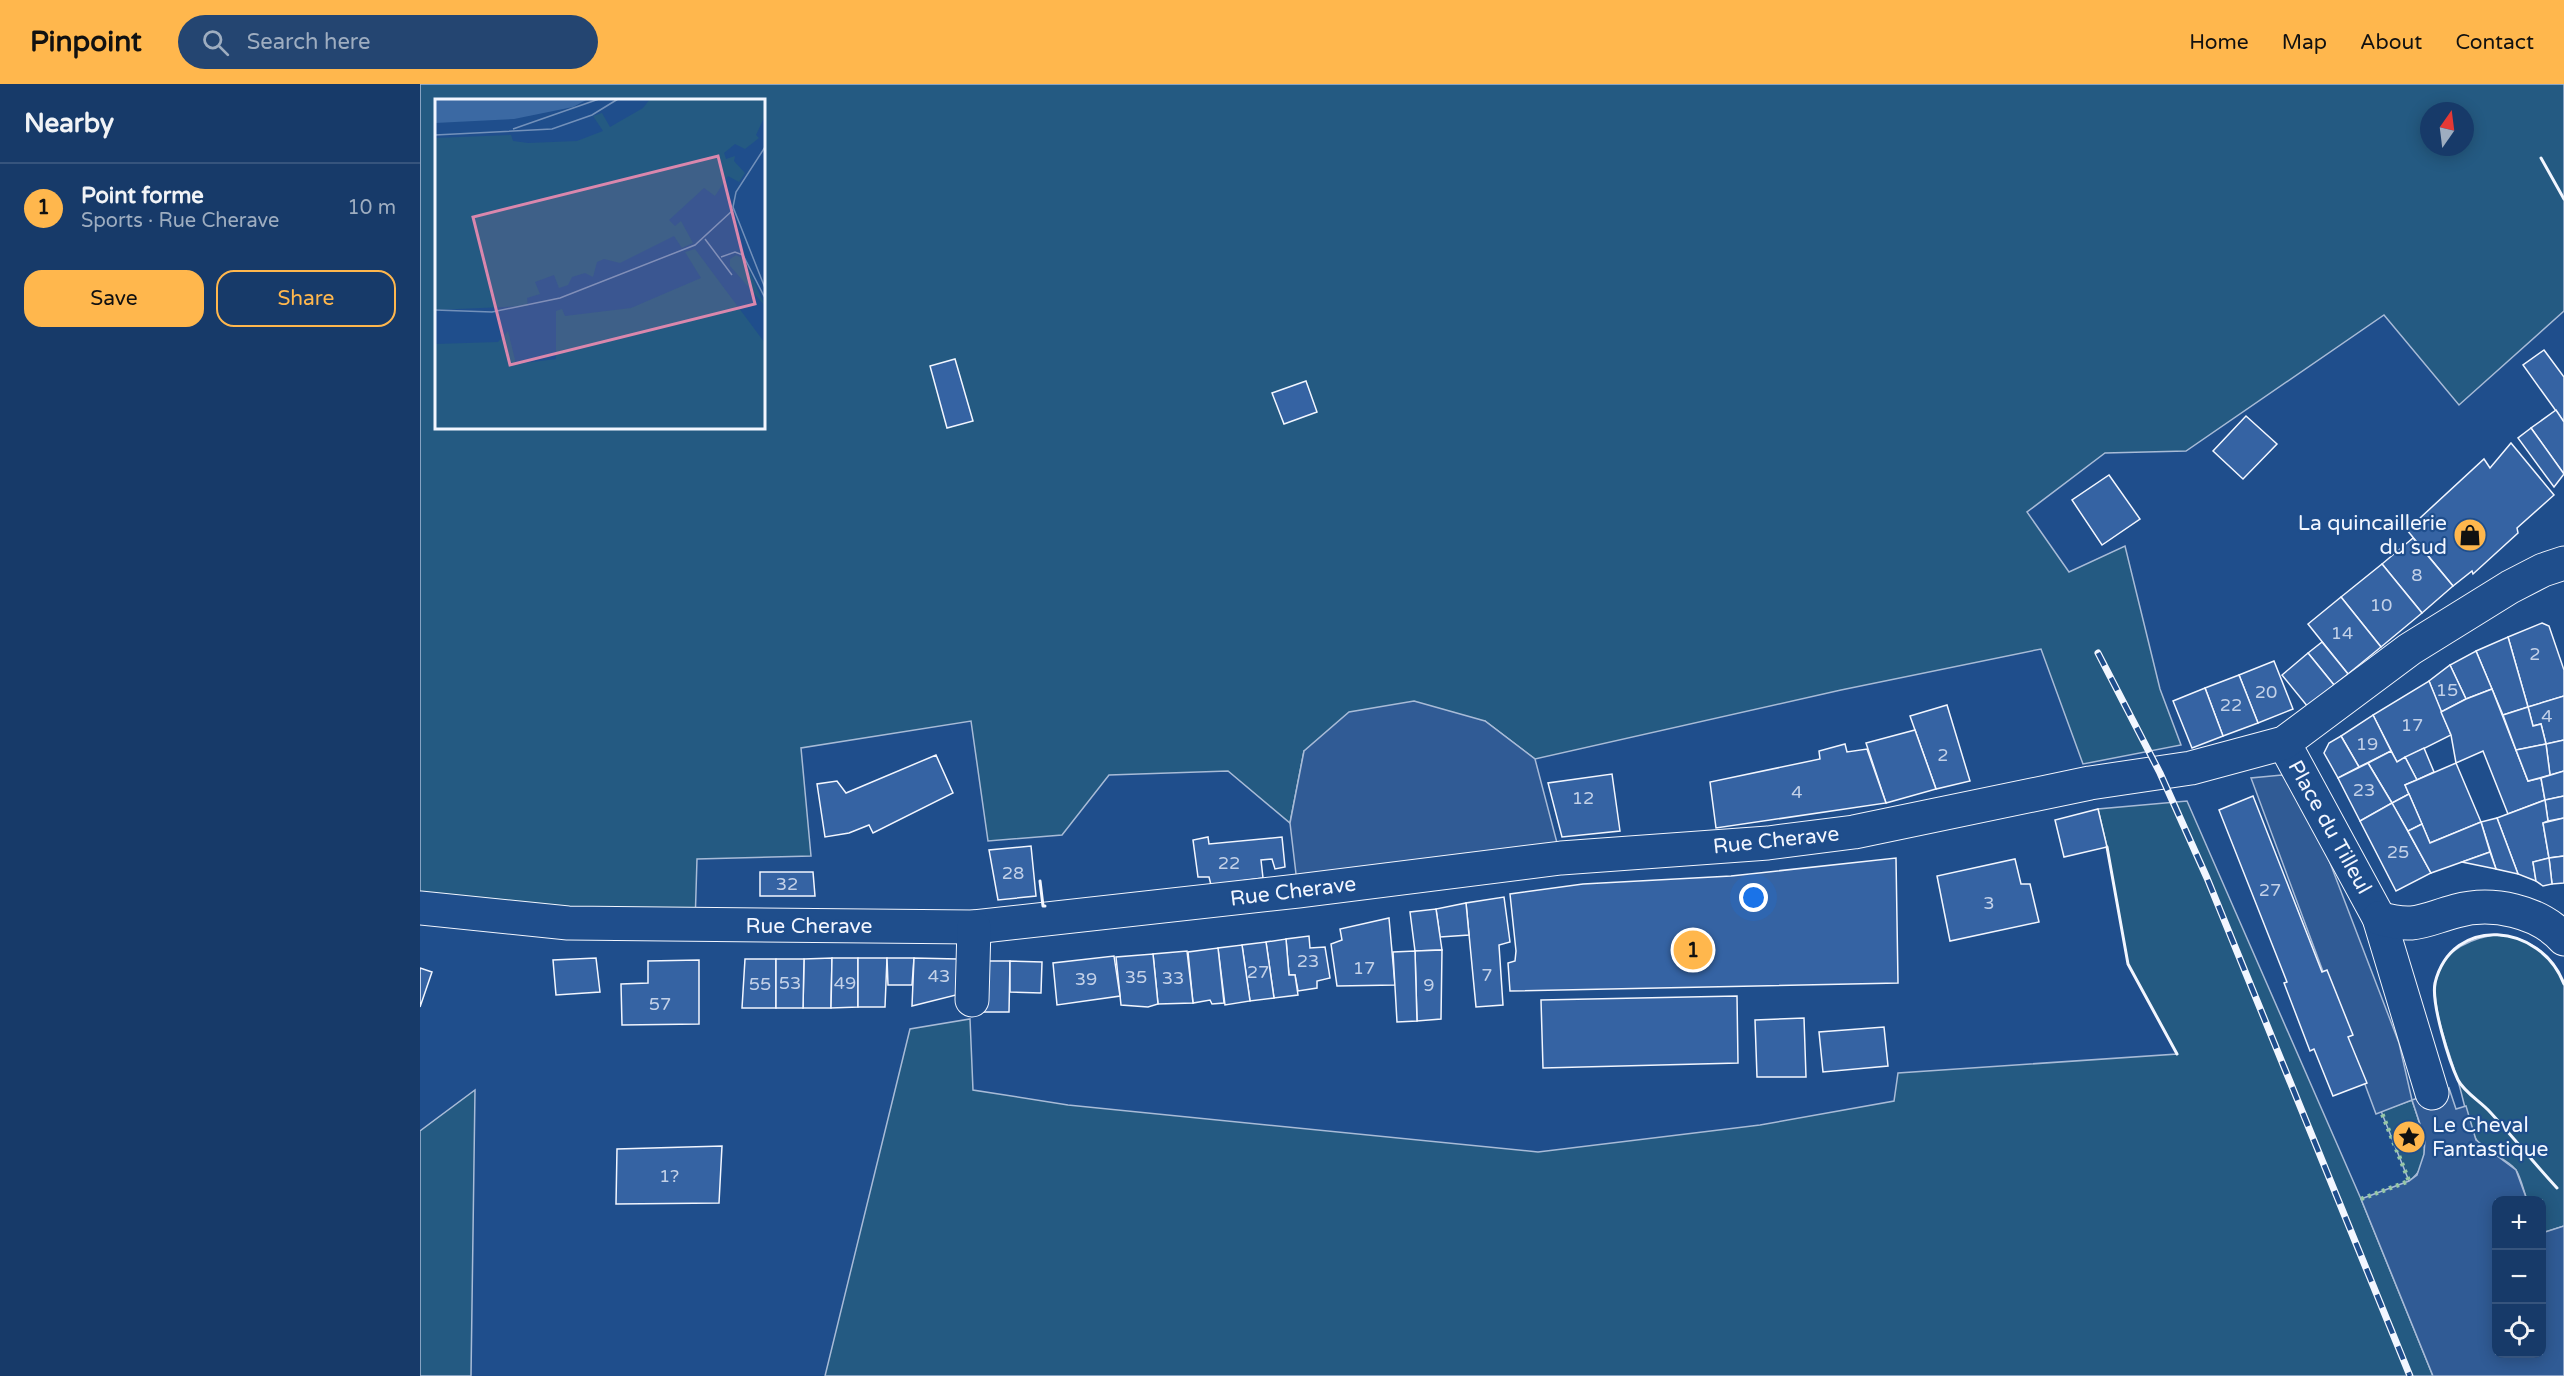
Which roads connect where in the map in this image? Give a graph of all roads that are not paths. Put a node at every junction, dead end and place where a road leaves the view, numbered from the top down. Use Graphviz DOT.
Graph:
graph roads {
  1 [pos="2564,563"];
  2 [pos="2284,743"];
  3 [pos="420,908"];
  4 [pos="2379,918"];
  5 [pos="974,927"];
  6 [pos="2564,939"];
  7 [pos="972,1000"];
  8 [pos="2432,1093"];
  1 -- 2 [label="street, Place du Tilleul"];
  2 -- 4 [label="street, Place du Tilleul"];
  2 -- 5 [label="street, Rue Cherave"];
  3 -- 5 [label="street, Rue Cherave"];
  4 -- 6 [label="street"];
  4 -- 8 [label="street, Place du Tilleul"];
  5 -- 7 [label="street"];
}
